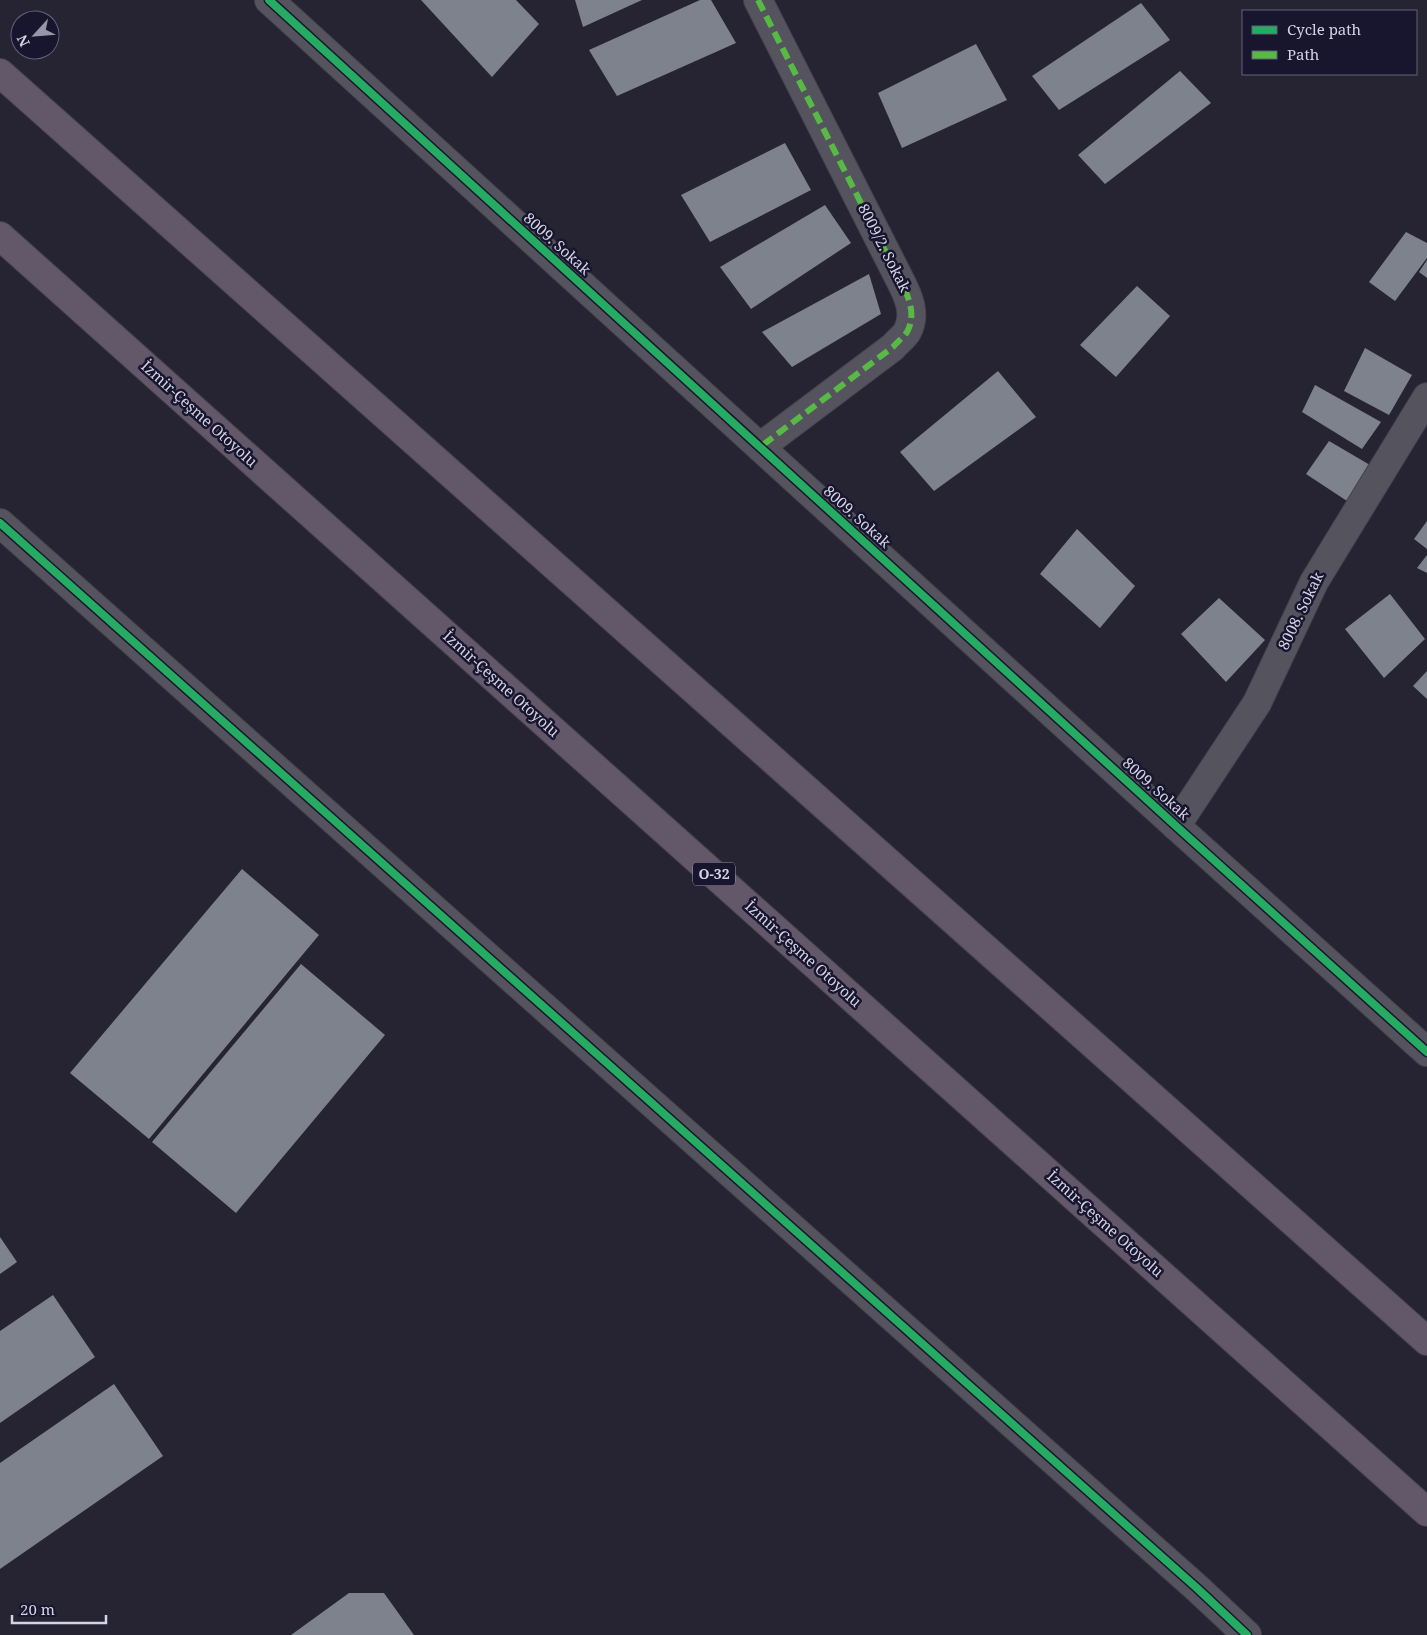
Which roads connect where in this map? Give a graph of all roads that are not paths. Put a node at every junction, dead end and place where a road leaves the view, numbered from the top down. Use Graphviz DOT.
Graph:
graph roads {
  1 [pos="269,0"];
  2 [pos="758,0"];
  3 [pos="0,73"];
  4 [pos="0,236"];
  5 [pos="1427,397"];
  6 [pos="760,447"];
  7 [pos="0,523"];
  8 [pos="1176,826"];
  9 [pos="1427,1052"];
  10 [pos="1427,1341"];
  11 [pos="1427,1512"];
  12 [pos="1247,1635"];
  1 -- 6 [label="street, 8009. Sokak"];
  2 -- 6 [label="street, 8009/2. Sokak"];
  3 -- 10 [label="highway"];
  4 -- 11 [label="highway, İzmir-Çeşme Otoyolu / O-32"];
  5 -- 8 [label="street, 8008. Sokak"];
  6 -- 8 [label="street, 8009. Sokak"];
  7 -- 12 [label="street"];
  8 -- 9 [label="street, 8009. Sokak"];
}
